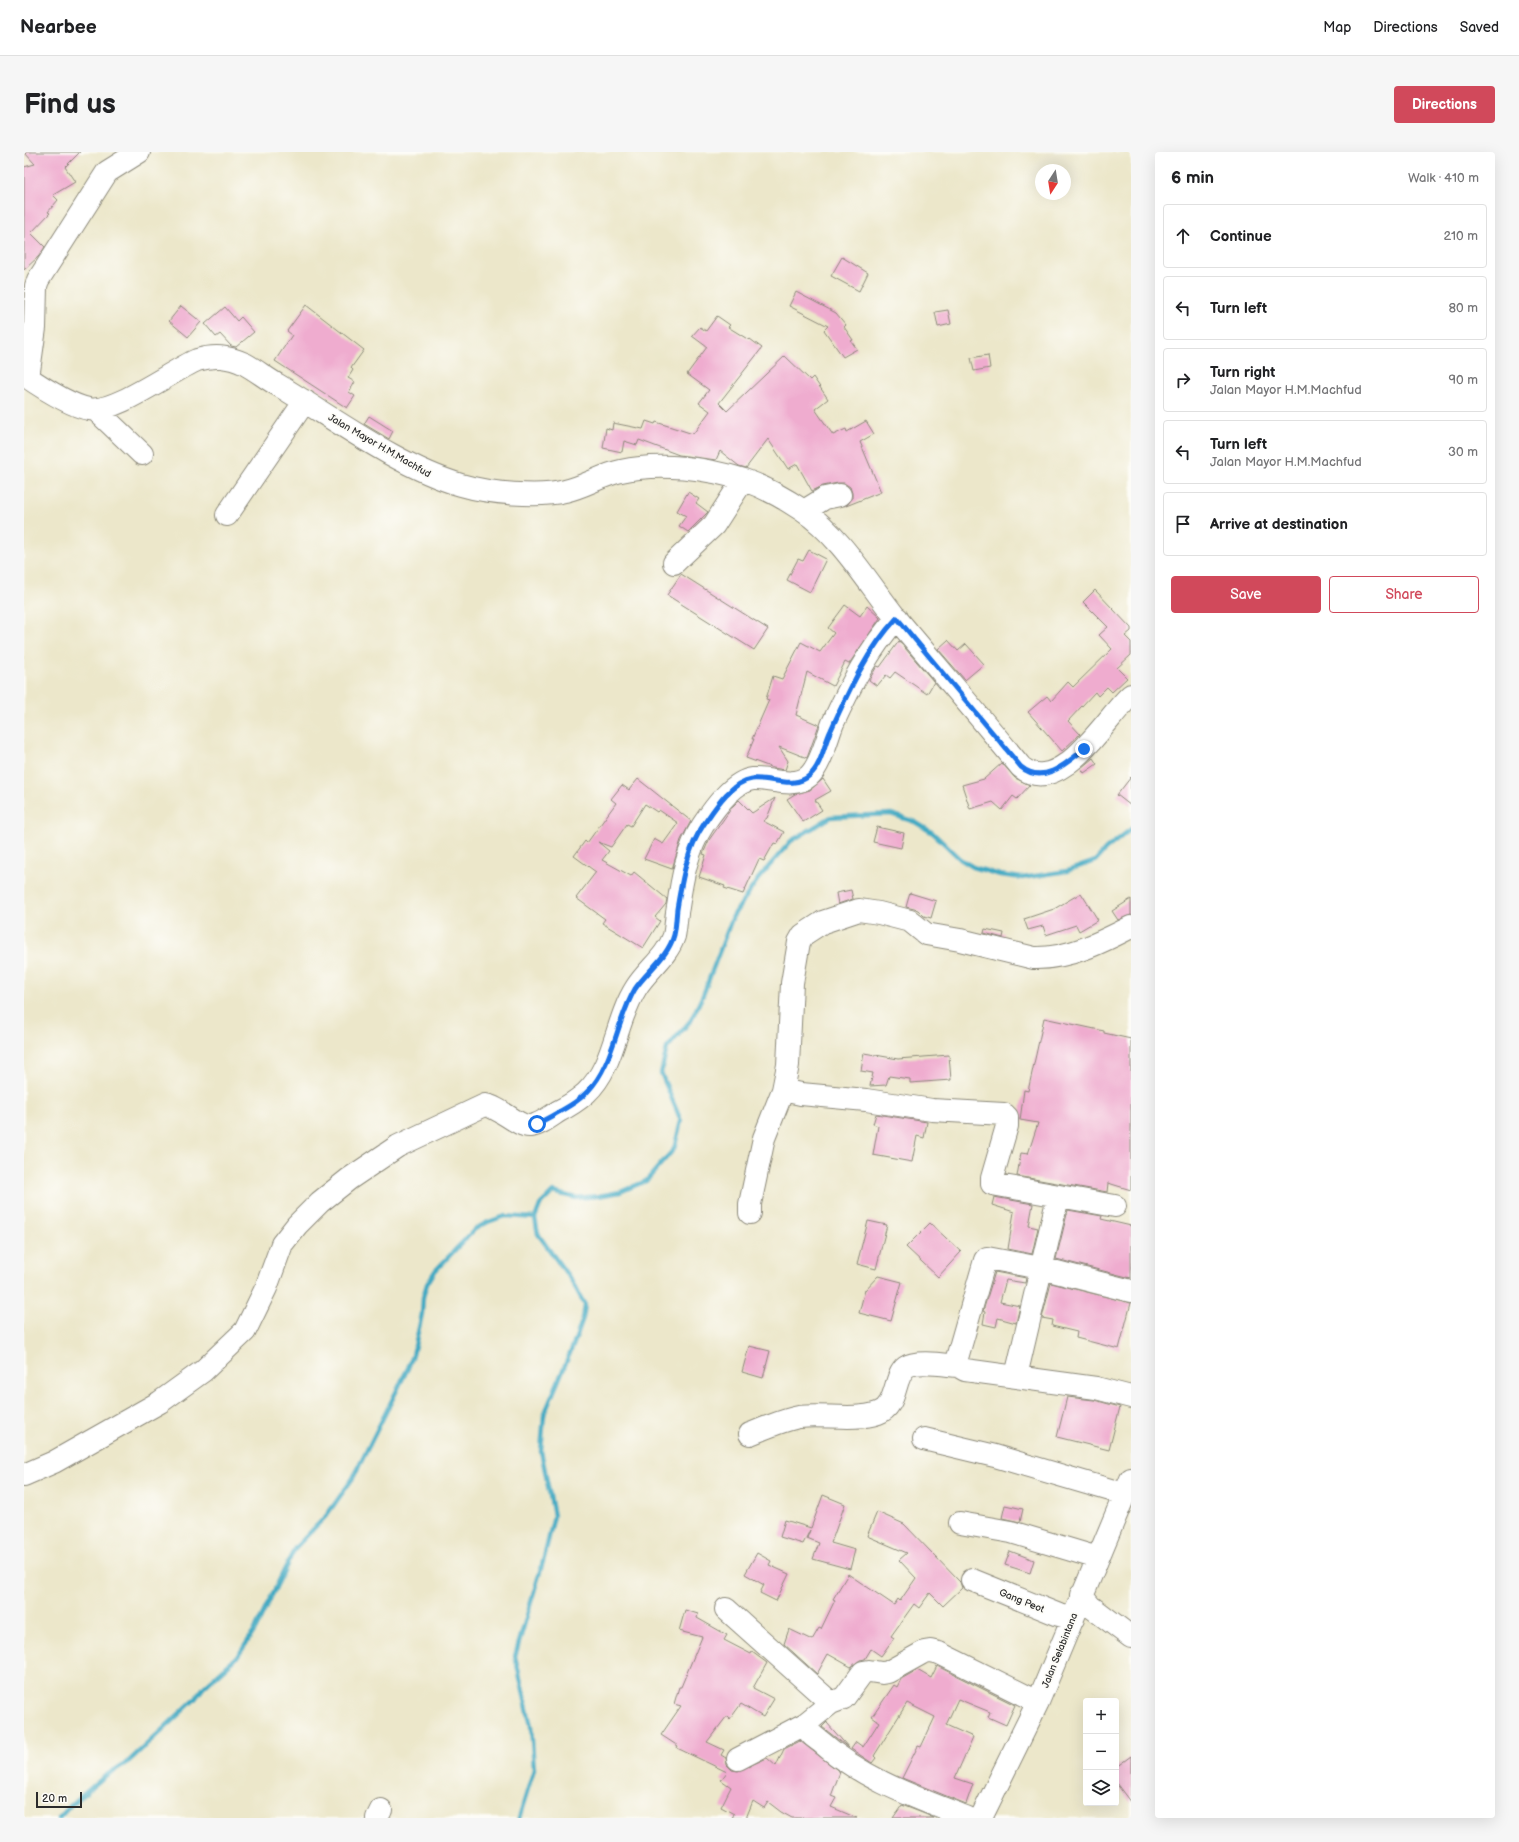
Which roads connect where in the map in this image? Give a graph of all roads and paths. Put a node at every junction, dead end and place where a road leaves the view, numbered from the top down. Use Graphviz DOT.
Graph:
graph roads {
  1 [pos="139,152"];
  2 [pos="26,377"];
  3 [pos="305,401"];
  4 [pos="96,410"];
  5 [pos="142,454"];
  6 [pos="743,480"];
  7 [pos="840,495"];
  8 [pos="804,511"];
  9 [pos="227,515"];
  10 [pos="674,563"];
  11 [pos="897,618"];
  12 [pos="1131,695"];
  13 [pos="1131,927"];
  14 [pos="783,1090"];
  15 [pos="1058,1197"];
  16 [pos="1115,1206"];
  17 [pos="750,1213"];
  18 [pos="1041,1268"];
  19 [pos="1131,1290"];
  20 [pos="958,1366"];
  21 [pos="1016,1376"];
  22 [pos="1131,1397"];
  23 [pos="750,1434"];
  24 [pos="924,1439"];
  25 [pos="24,1475"];
  26 [pos="1128,1486"];
  27 [pos="960,1523"];
  28 [pos="1098,1558"];
  29 [pos="972,1580"];
  30 [pos="1082,1595"];
  31 [pos="726,1609"];
  32 [pos="1072,1619"];
  33 [pos="1131,1637"];
  34 [pos="1038,1702"];
  35 [pos="831,1703"];
  36 [pos="805,1724"];
  37 [pos="738,1759"];
  38 [pos="968,1818"];
  39 [pos="981,1818"];
  1 -- 2 [label="street"];
  2 -- 4 [label="street"];
  3 -- 4 [label="street, Jalan Mayor H.M.Machfud"];
  3 -- 6 [label="street, Jalan Mayor H.M.Machfud"];
  3 -- 9 [label="street"];
  4 -- 5 [label="street"];
  6 -- 8 [label="street, Jalan Mayor H.M.Machfud"];
  6 -- 10 [label="street"];
  7 -- 8 [label="street"];
  8 -- 11 [label="street, Jalan Mayor H.M.Machfud"];
  11 -- 12 [label="street, Jalan Mayor H.M.Machfud"];
  11 -- 25 [label="street"];
  13 -- 14 [label="street"];
  14 -- 15 [label="street"];
  14 -- 17 [label="street"];
  15 -- 16 [label="street"];
  15 -- 18 [label="street"];
  18 -- 19 [label="street"];
  18 -- 20 [label="street"];
  18 -- 21 [label="street"];
  20 -- 21 [label="street"];
  20 -- 23 [label="street"];
  21 -- 22 [label="street"];
  24 -- 26 [label="street"];
  26 -- 28 [label="street, Jalan Selabintana"];
  27 -- 28 [label="street"];
  28 -- 30 [label="street, Jalan Selabintana"];
  29 -- 32 [label="street, Gang Peot"];
  30 -- 32 [label="street, Jalan Selabintana"];
  30 -- 33 [label="street"];
  31 -- 35 [label="street"];
  32 -- 34 [label="street, Jalan Selabintana"];
  34 -- 35 [label="street"];
  34 -- 39 [label="street, Jalan Selabintana"];
  35 -- 36 [label="street"];
  36 -- 37 [label="street"];
  36 -- 38 [label="street"];
}
